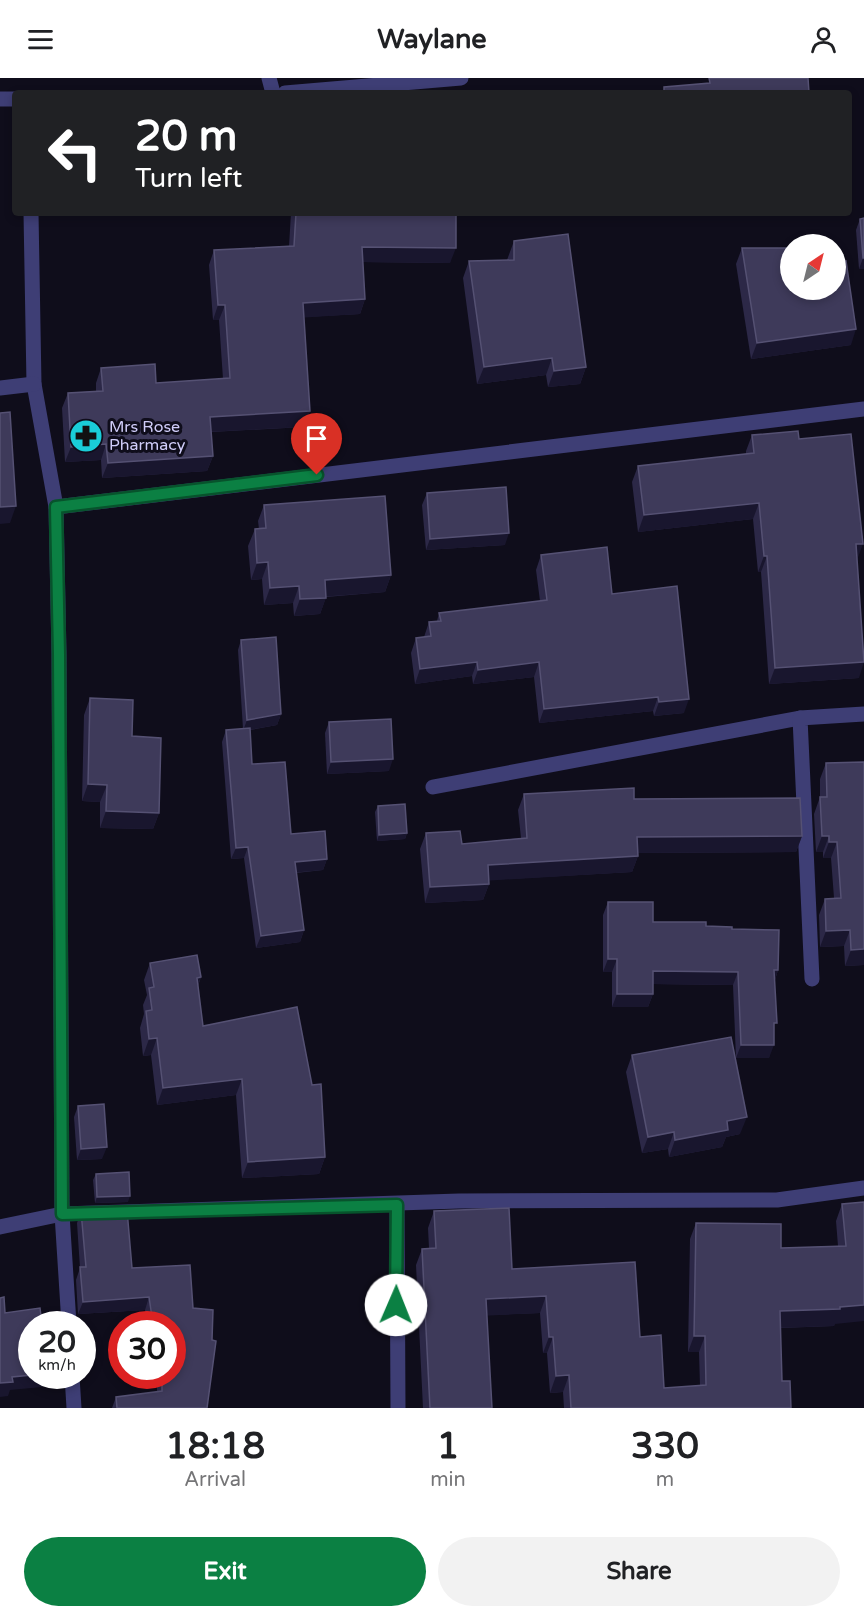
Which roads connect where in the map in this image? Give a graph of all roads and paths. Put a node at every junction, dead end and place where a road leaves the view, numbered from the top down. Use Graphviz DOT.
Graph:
graph roads {
  1 [pos="461,78"];
  2 [pos="320,90"];
  3 [pos="31,216"];
  4 [pos="34,384"];
  5 [pos="0,388"];
  6 [pos="864,409"];
  7 [pos="56,507"];
  8 [pos="864,714"];
  9 [pos="800,718"];
  10 [pos="433,786"];
  11 [pos="812,979"];
  12 [pos="864,1188"];
  13 [pos="397,1205"];
  14 [pos="62,1214"];
  15 [pos="0,1227"];
  16 [pos="68,1311"];
  17 [pos="73,1389"];
  18 [pos="74,1408"];
  19 [pos="398,1408"];
  1 -- 2 [label="street"];
  3 -- 4 [label="street"];
  4 -- 5 [label="street"];
  4 -- 7 [label="street"];
  6 -- 7 [label="street"];
  7 -- 14 [label="street"];
  8 -- 9 [label="street"];
  9 -- 10 [label="street"];
  9 -- 11 [label="street"];
  12 -- 13 [label="street"];
  13 -- 14 [label="street"];
  13 -- 19 [label="street"];
  14 -- 15 [label="street"];
  14 -- 16 [label="street"];
  17 -- 18 [label="street"];
}
